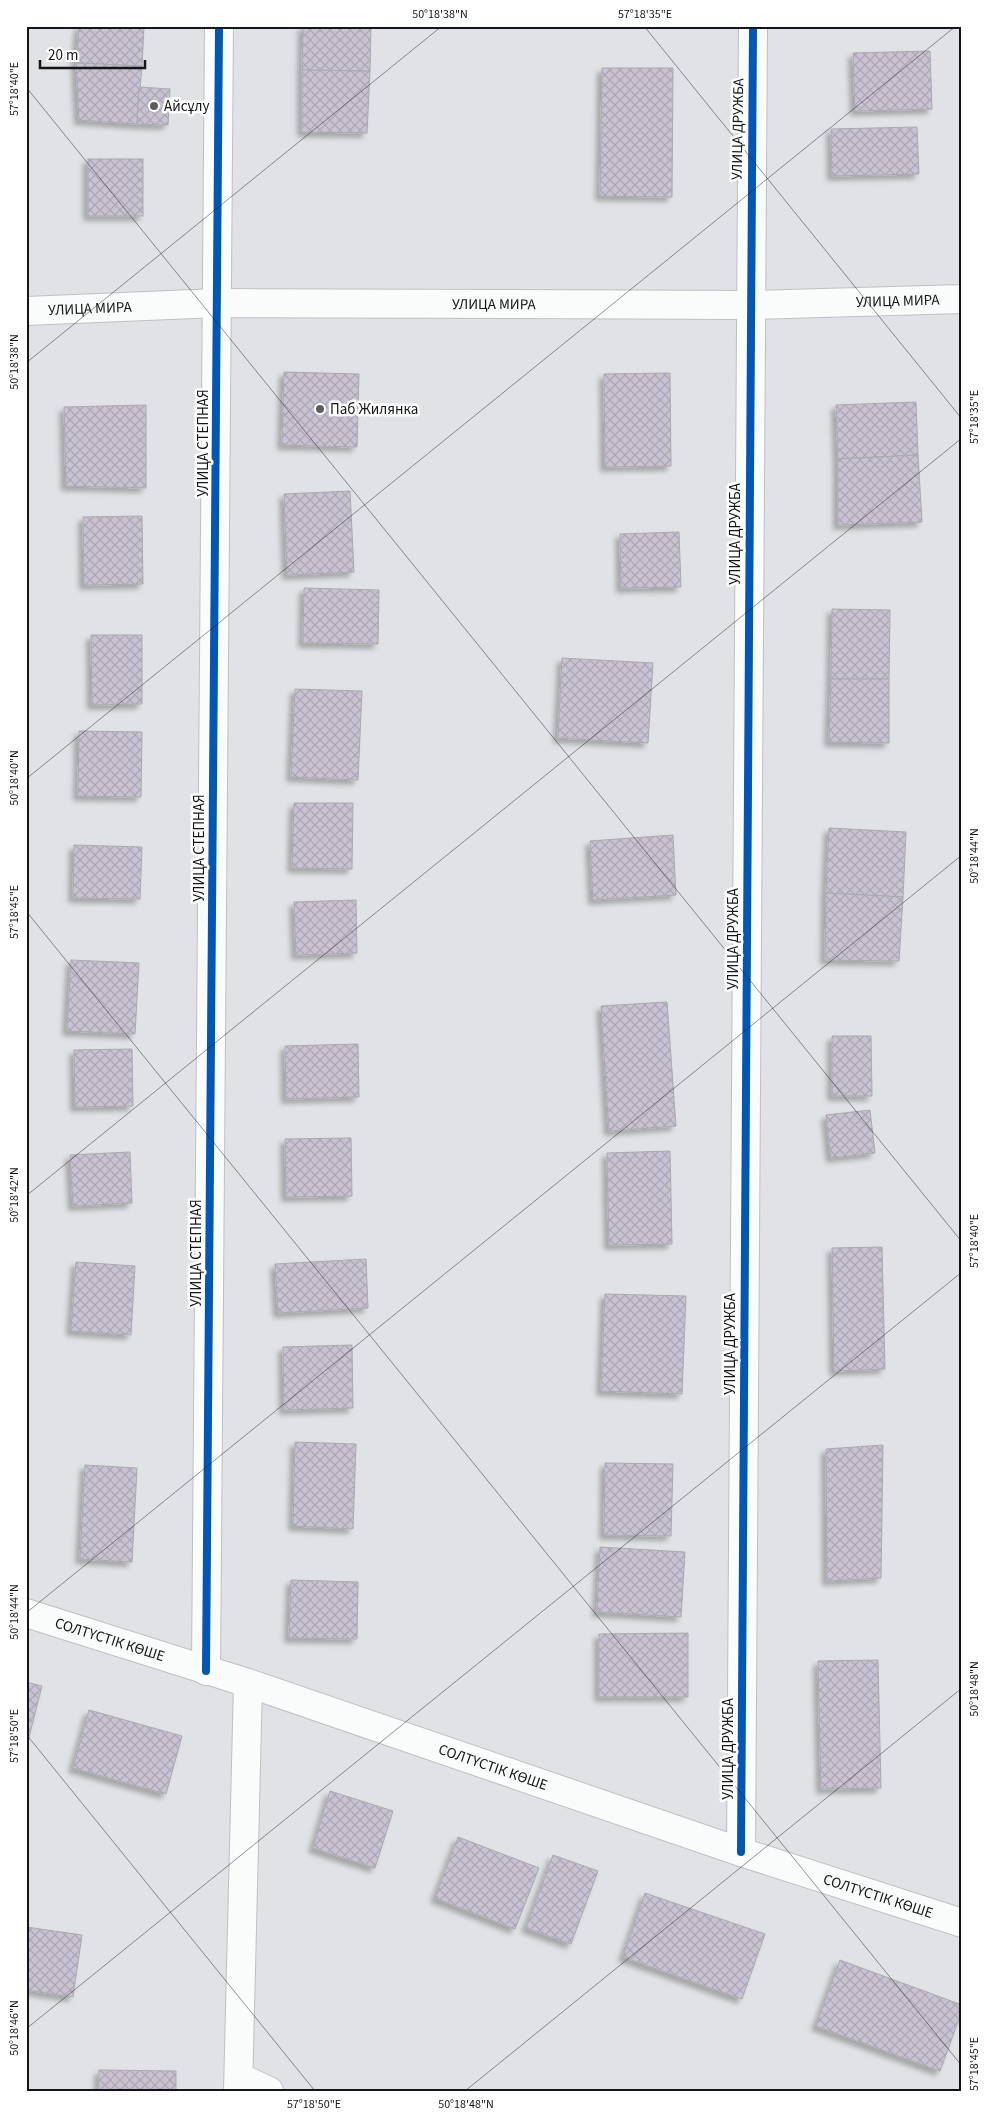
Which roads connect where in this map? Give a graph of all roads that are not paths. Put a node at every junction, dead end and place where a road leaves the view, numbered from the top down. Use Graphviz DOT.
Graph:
graph roads {
  1 [pos="219,26"];
  2 [pos="753,26"];
  3 [pos="962,300"];
  4 [pos="218,303"];
  5 [pos="750,305"];
  6 [pos="26,311"];
  7 [pos="26,1613"];
  8 [pos="206,1671"];
  9 [pos="248,1683"];
  10 [pos="741,1852"];
  11 [pos="962,1923"];
  12 [pos="238,2084"];
  13 [pos="269,2091"];
  1 -- 4 [label="street, УЛИЦА СТЕПНАЯ"];
  2 -- 5 [label="street, УЛИЦА ДРУЖБА"];
  3 -- 5 [label="street, УЛИЦА МИРА"];
  4 -- 5 [label="street, УЛИЦА МИРА"];
  4 -- 6 [label="street, УЛИЦА МИРА"];
  4 -- 8 [label="street, УЛИЦА СТЕПНАЯ"];
  5 -- 10 [label="street, УЛИЦА ДРУЖБА"];
  7 -- 8 [label="street, СОЛТҮСТІК КӨШЕ"];
  8 -- 9 [label="street, СОЛТҮСТІК КӨШЕ"];
  9 -- 10 [label="street, СОЛТҮСТІК КӨШЕ"];
  9 -- 12 [label="street"];
  10 -- 11 [label="street, СОЛТҮСТІК КӨШЕ"];
  12 -- 13 [label="street"];
}
